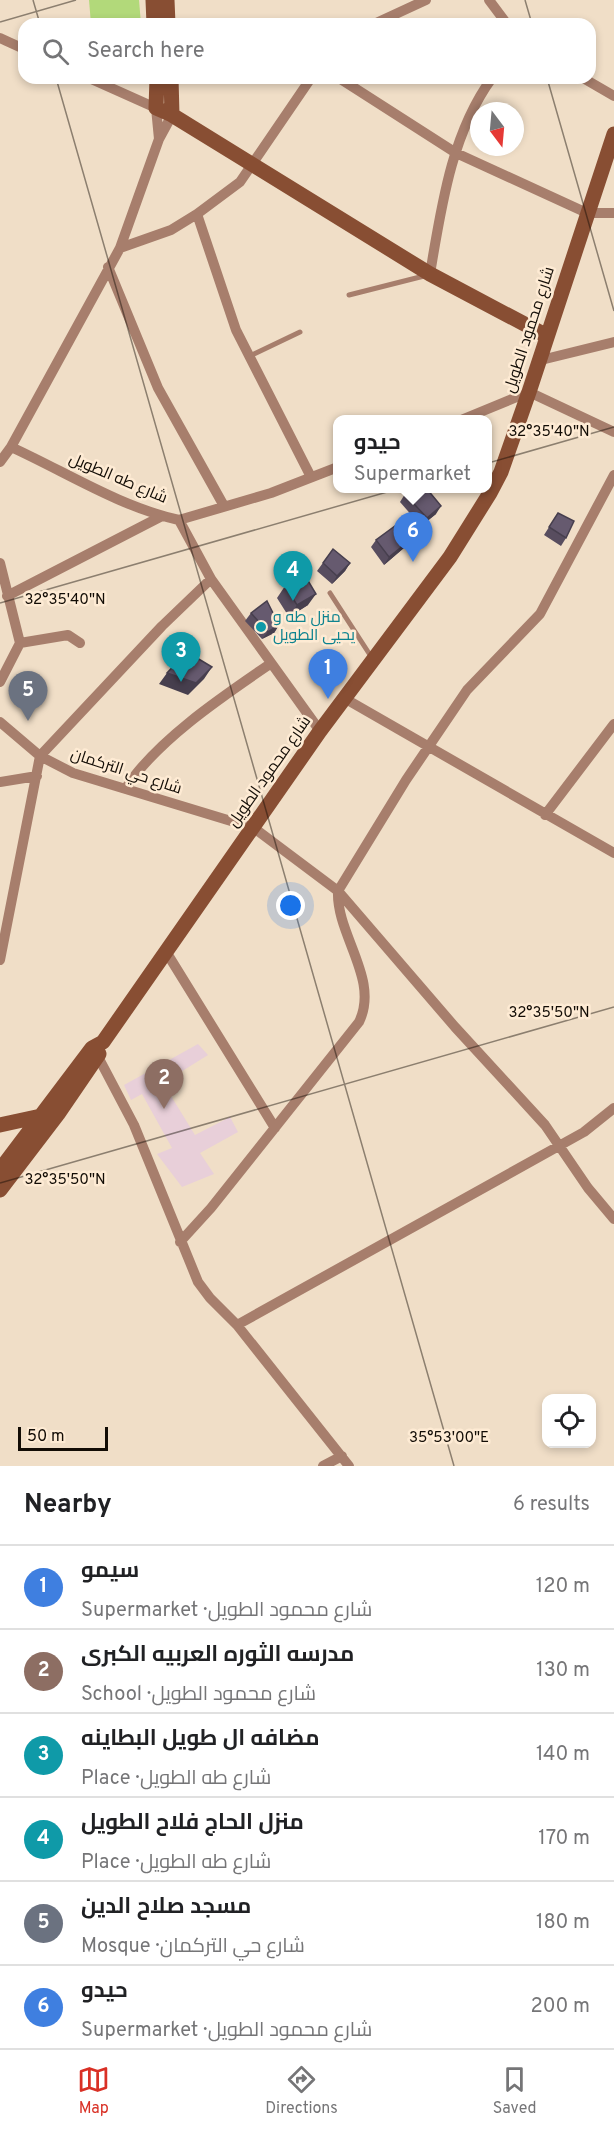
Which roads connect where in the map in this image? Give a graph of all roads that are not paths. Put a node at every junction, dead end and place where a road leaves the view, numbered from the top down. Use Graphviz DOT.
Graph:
graph roads {
  1 [pos="153,0"];
  2 [pos="167,0"];
  3 [pos="426,0"];
  4 [pos="489,0"];
  5 [pos="154,18"];
  6 [pos="168,18"];
  7 [pos="387,18"];
  8 [pos="502,18"];
  9 [pos="0,38"];
  10 [pos="18,46"];
  11 [pos="102,84"];
  12 [pos="157,84"];
  13 [pos="171,84"];
  14 [pos="307,84"];
  15 [pos="348,84"];
  16 [pos="488,84"];
  17 [pos="593,84"];
  18 [pos="614,96"];
  19 [pos="156,108"];
  20 [pos="172,115"];
  21 [pos="614,134"];
  22 [pos="159,139"];
  23 [pos="456,153"];
  24 [pos="250,164"];
  25 [pos="587,213"];
  26 [pos="614,213"];
  27 [pos="197,214"];
  28 [pos="120,248"];
  29 [pos="108,267"];
  30 [pos="430,274"];
  31 [pos="349,295"];
  32 [pos="300,332"];
  33 [pos="547,336"];
  34 [pos="614,342"];
  35 [pos="249,357"];
  36 [pos="537,362"];
  37 [pos="529,392"];
  38 [pos="473,415"];
  39 [pos="614,432"];
  40 [pos="11,447"];
  41 [pos="0,462"];
  42 [pos="333,469"];
  43 [pos="614,475"];
  44 [pos="311,477"];
  45 [pos="492,489"];
  46 [pos="490,493"];
  47 [pos="224,506"];
  48 [pos="162,516"];
  49 [pos="179,520"];
  50 [pos="0,563"];
  51 [pos="211,579"];
  52 [pos="330,593"];
  53 [pos="6,596"];
  54 [pos="20,643"];
  55 [pos="80,644"];
  56 [pos="373,660"];
  57 [pos="270,664"];
  58 [pos="0,682"];
  59 [pos="344,698"];
  60 [pos="0,722"];
  61 [pos="614,724"];
  62 [pos="320,731"];
  63 [pos="428,747"];
  64 [pos="40,756"];
  65 [pos="37,776"];
  66 [pos="0,782"];
  67 [pos="126,789"];
  68 [pos="545,815"];
  69 [pos="254,828"];
  70 [pos="614,853"];
  71 [pos="338,891"];
  72 [pos="165,950"];
  73 [pos="0,960"];
  74 [pos="98,1048"];
  75 [pos="614,1108"];
  76 [pos="41,1116"];
  77 [pos="0,1125"];
  78 [pos="275,1128"];
  79 [pos="560,1146"];
  80 [pos="0,1170"];
  81 [pos="0,1190"];
  82 [pos="614,1219"];
  83 [pos="180,1242"];
  84 [pos="237,1325"];
  85 [pos="342,1456"];
  86 [pos="323,1466"];
  87 [pos="350,1466"];
  1 -- 5 [label="street"];
  2 -- 6 [label="street"];
  3 -- 7 [label="street"];
  4 -- 8 [label="street"];
  9 -- 10 [label="street"];
  11 -- 19 [label="street"];
  12 -- 19 [label="street"];
  13 -- 20 [label="street"];
  14 -- 24 [label="street"];
  15 -- 23 [label="street"];
  16 -- 23 [label="street"];
  17 -- 18 [label="street"];
  19 -- 20 [label="street"];
  19 -- 22 [label="street"];
  20 -- 22 [label="street"];
  20 -- 24 [label="street"];
  21 -- 25 [label="street, شارع محمود الطويل"];
  22 -- 28 [label="street"];
  23 -- 25 [label="street"];
  23 -- 30 [label="street"];
  24 -- 27 [label="street"];
  24 -- 30 [label="street"];
  25 -- 26 [label="street"];
  25 -- 33 [label="street, شارع محمود الطويل"];
  27 -- 28 [label="street"];
  27 -- 35 [label="street"];
  28 -- 29 [label="street"];
  29 -- 40 [label="street"];
  29 -- 47 [label="street"];
  30 -- 31 [label="lane"];
  30 -- 33 [label="street"];
  32 -- 35 [label="lane"];
  33 -- 36 [label="street, شارع محمود الطويل"];
  34 -- 36 [label="street"];
  35 -- 44 [label="street"];
  36 -- 37 [label="street, شارع محمود الطويل"];
  37 -- 38 [label="street"];
  37 -- 39 [label="street"];
  37 -- 45 [label="street, شارع محمود الطويل"];
  40 -- 41 [label="street"];
  40 -- 48 [label="street, شارع طه الطويل"];
  42 -- 44 [label="street"];
  43 -- 63 [label="street"];
  44 -- 47 [label="street"];
  46 -- 56 [label="street, شارع محمود الطويل"];
  47 -- 49 [label="street"];
  48 -- 49 [label="street, شارع طه الطويل"];
  48 -- 53 [label="street"];
  49 -- 51 [label="street, شارع طه الطويل"];
  50 -- 53 [label="street"];
  51 -- 57 [label="street, شارع طه الطويل"];
  51 -- 64 [label="street"];
  52 -- 56 [label="lane"];
  53 -- 54 [label="street"];
  54 -- 55 [label="street"];
  54 -- 58 [label="street"];
  56 -- 59 [label="street, شارع محمود الطويل"];
  57 -- 62 [label="street, شارع طه الطويل"];
  57 -- 67 [label="street"];
  59 -- 62 [label="street, شارع محمود الطويل"];
  59 -- 63 [label="street"];
  60 -- 64 [label="street, شارع حي التركمان"];
  61 -- 68 [label="street"];
  62 -- 69 [label="street, شارع محمود الطويل"];
  63 -- 68 [label="street"];
  63 -- 71 [label="street"];
  64 -- 65 [label="street"];
  64 -- 67 [label="street, شارع حي التركمان"];
  65 -- 66 [label="street"];
  65 -- 73 [label="street"];
  67 -- 69 [label="street, شارع حي التركمان"];
  68 -- 70 [label="street"];
  69 -- 71 [label="street, شارع حي التركمان"];
  69 -- 72 [label="street, شارع محمود الطويل"];
  71 -- 78 [label="street"];
  71 -- 79 [label="street, شارع حي التركمان"];
  72 -- 74 [label="street, شارع محمود الطويل"];
  72 -- 78 [label="street"];
  74 -- 76 [label="street, شارع محمود الطويل"];
  74 -- 81 [label="street"];
  74 -- 83 [label="street"];
  75 -- 79 [label="street"];
  76 -- 77 [label="street"];
  76 -- 80 [label="street, شارع محمود الطويل"];
  78 -- 83 [label="street"];
  79 -- 82 [label="street, شارع حي التركمان"];
  79 -- 84 [label="street"];
  83 -- 84 [label="street"];
  84 -- 85 [label="street"];
  85 -- 86 [label="street"];
  85 -- 87 [label="street"];
}
